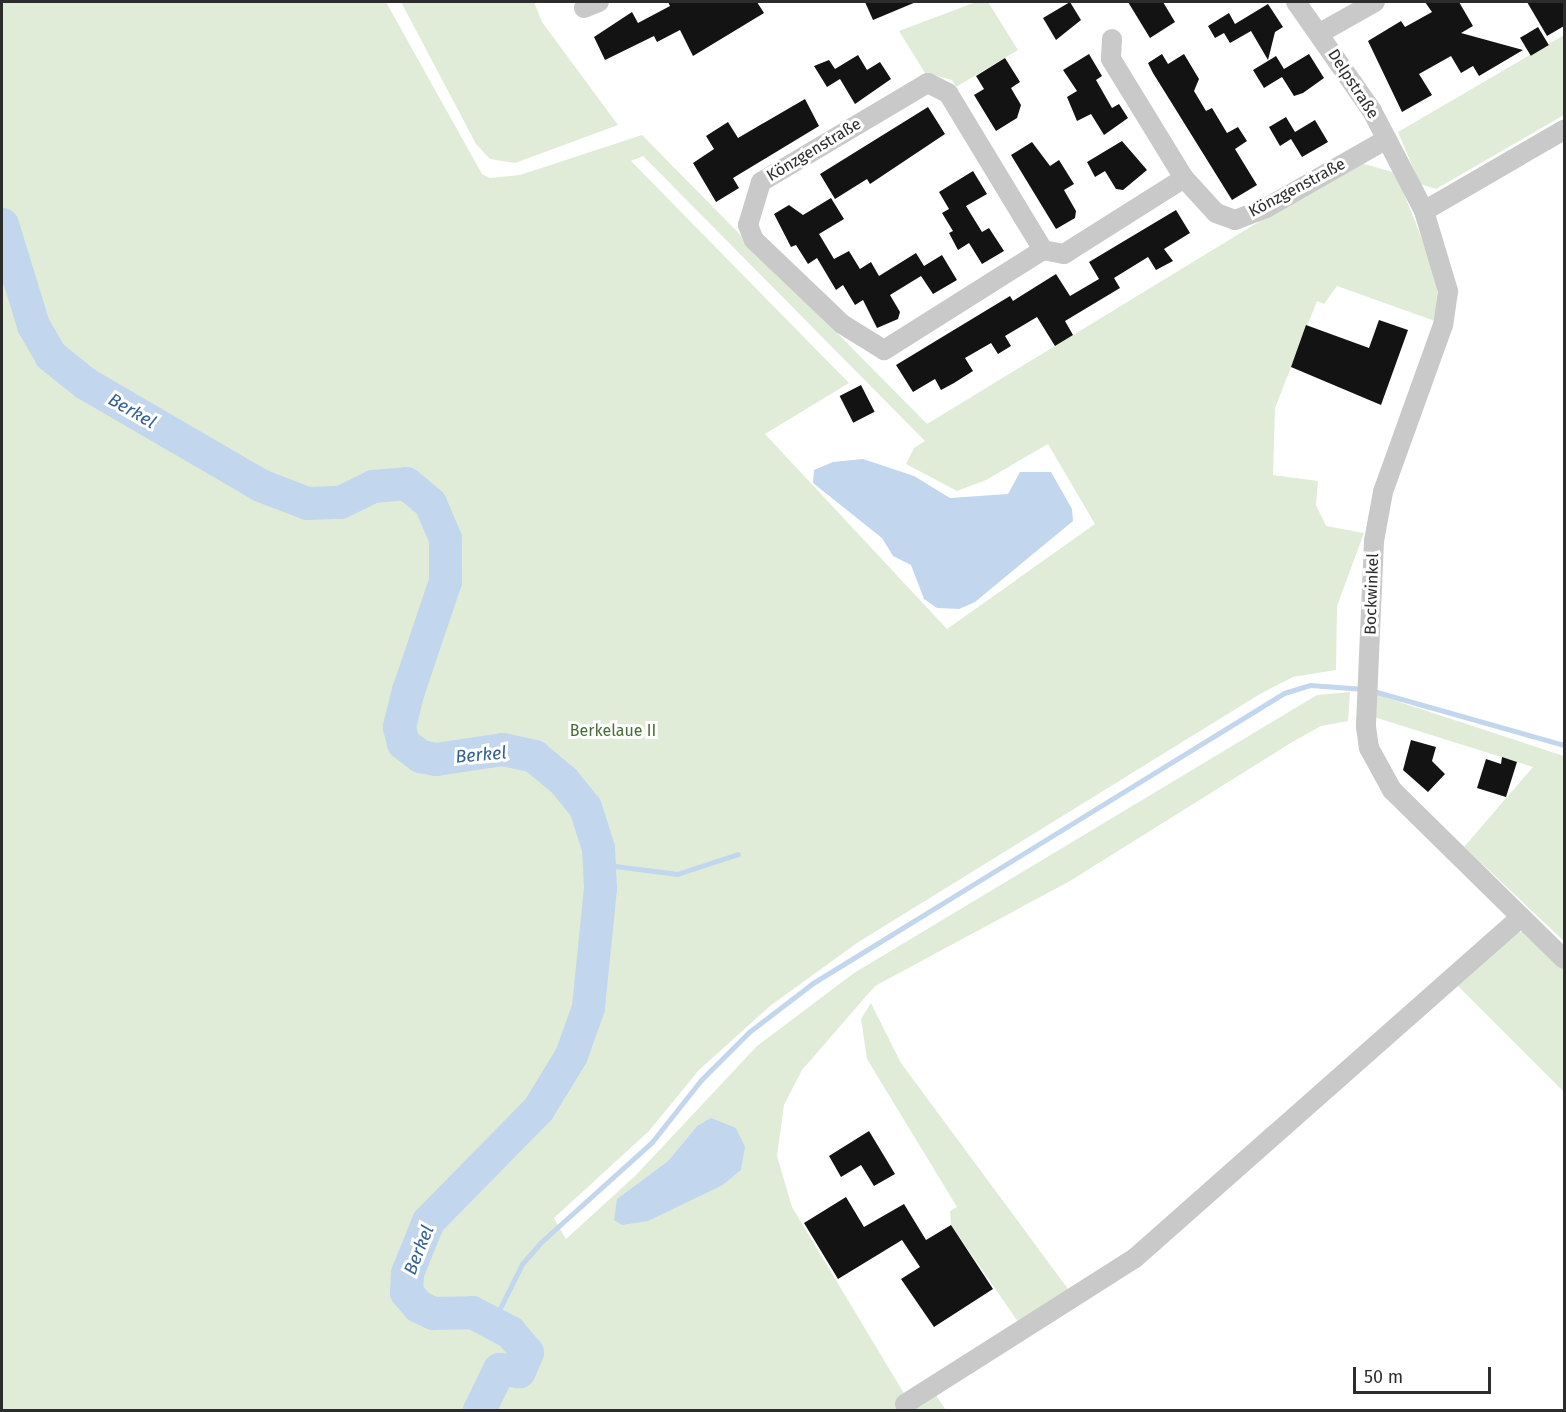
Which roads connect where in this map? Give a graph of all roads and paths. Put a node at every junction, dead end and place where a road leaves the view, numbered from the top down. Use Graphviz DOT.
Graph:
graph roads {
  1 [pos="1296,2"];
  2 [pos="1375,2"];
  3 [pos="1320,33"];
  4 [pos="1112,39"];
  5 [pos="1564,130"];
  6 [pos="1387,139"];
  7 [pos="1402,171"];
  8 [pos="1184,178"];
  9 [pos="1424,211"];
  10 [pos="1042,250"];
  11 [pos="1521,917"];
  12 [pos="1564,959"];
  13 [pos="905,1404"];
  1 -- 3 [label="street, Delpstraße"];
  2 -- 3 [label="street"];
  3 -- 6 [label="street, Delpstraße"];
  4 -- 8 [label="street, Könzgenstraße"];
  5 -- 9 [label="street"];
  6 -- 7 [label="street, Delpstraße"];
  6 -- 8 [label="street, Könzgenstraße"];
  7 -- 9 [label="street, Bockwinkel"];
  8 -- 10 [label="street"];
  9 -- 11 [label="street, Bockwinkel"];
  10 -- 10 [label="street, Könzgenstraße"];
  11 -- 12 [label="street, Bockwinkel"];
  11 -- 13 [label="street"];
}
